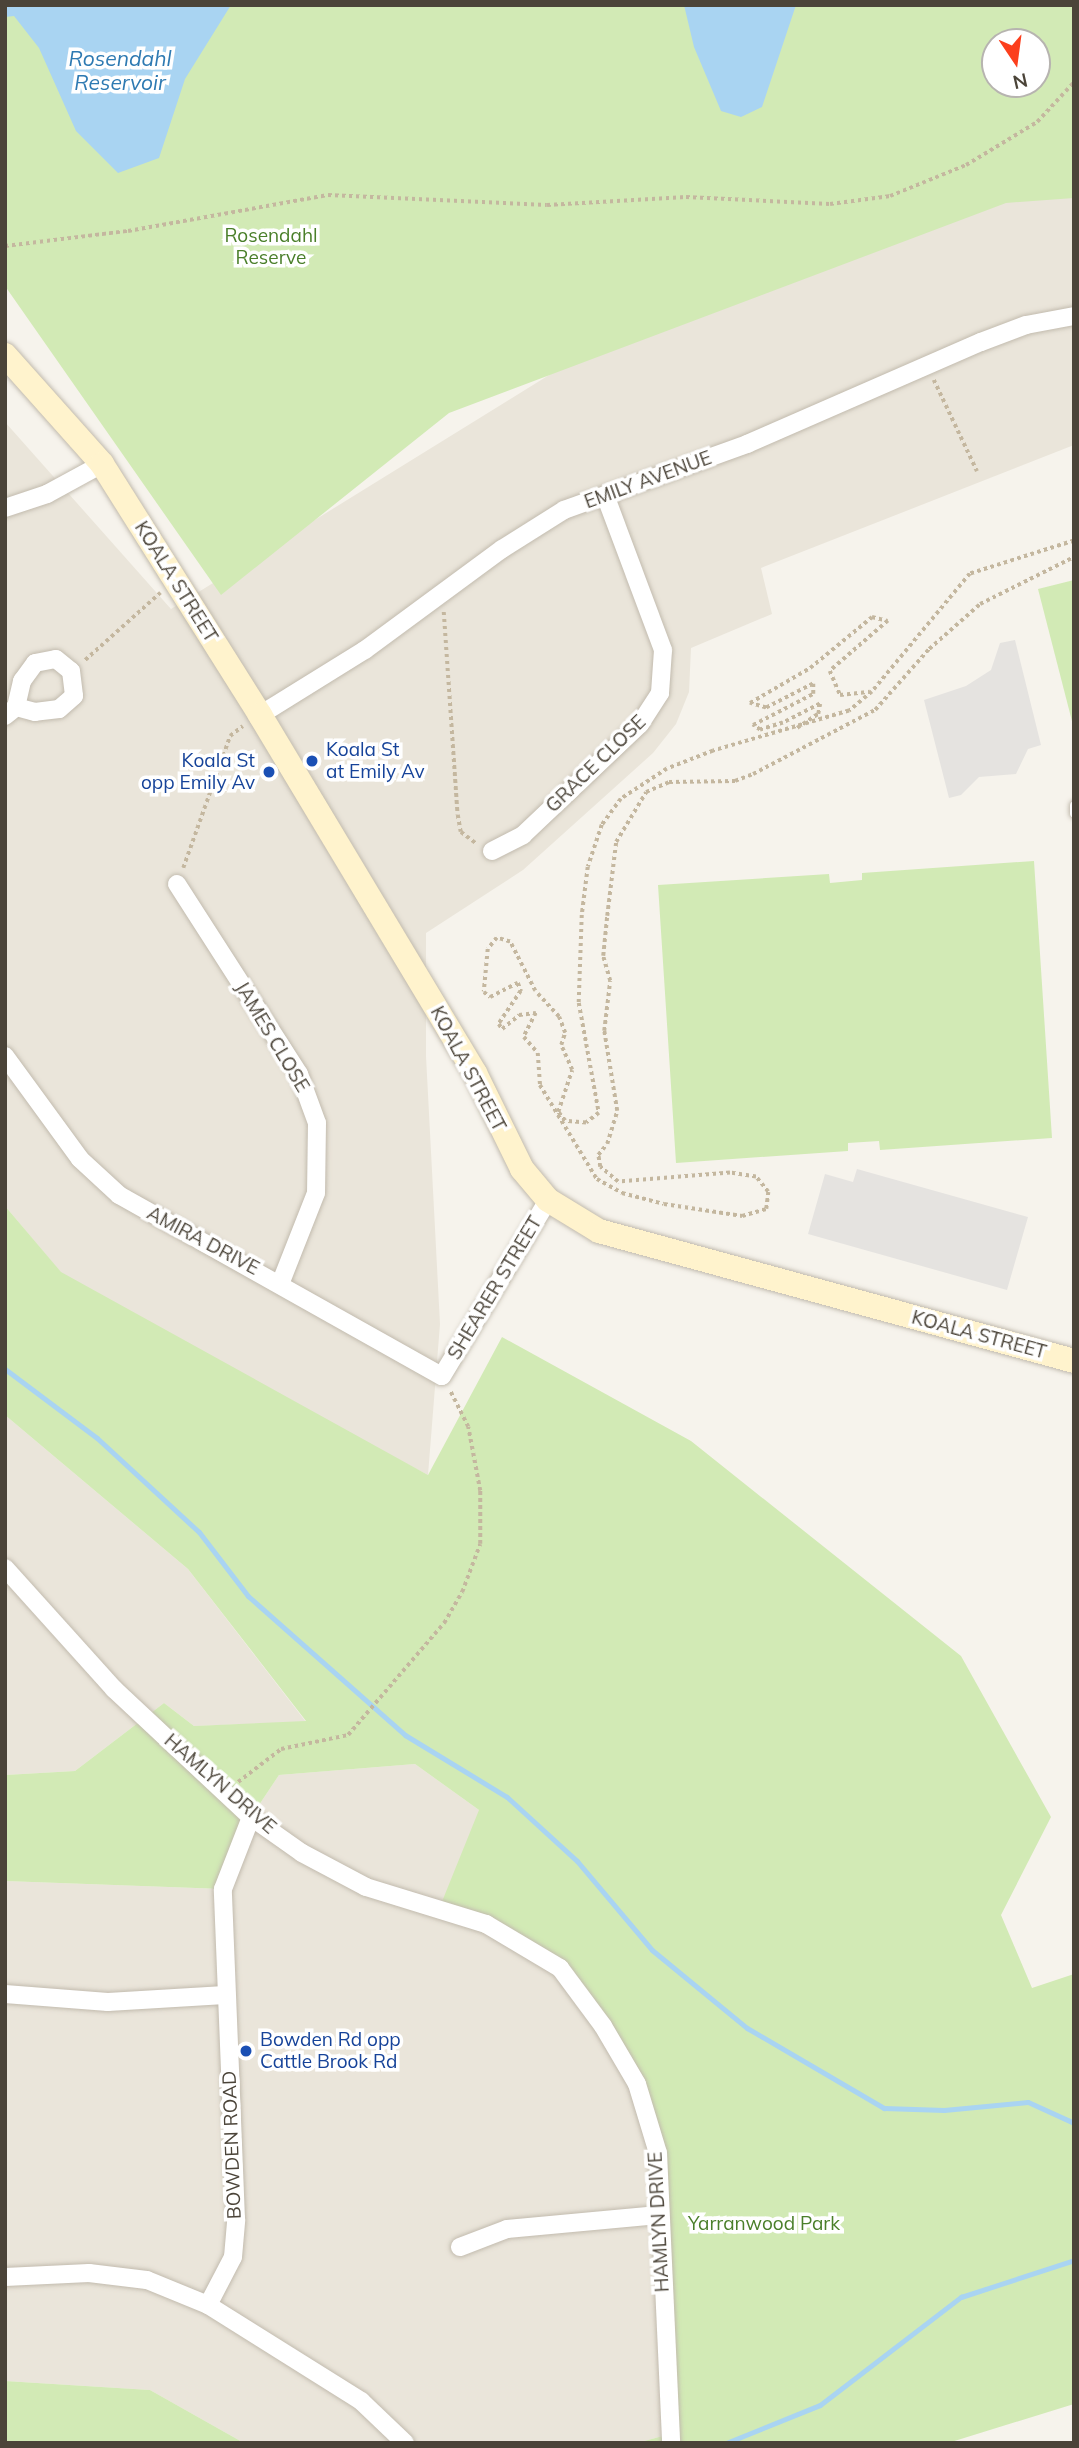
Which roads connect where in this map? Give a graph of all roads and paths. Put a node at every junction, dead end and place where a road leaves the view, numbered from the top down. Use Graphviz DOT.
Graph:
graph roads {
  1 [pos="1074,82"];
  2 [pos="5,246"];
  3 [pos="1074,316"];
  4 [pos="5,355"];
  5 [pos="928,366"];
  6 [pos="102,464"];
  7 [pos="977,471"];
  8 [pos="605,495"];
  9 [pos="5,508"];
  10 [pos="1074,541"];
  11 [pos="1074,557"];
  12 [pos="177,584"];
  13 [pos="443,596"];
  14 [pos="71,670"];
  15 [pos="872,692"];
  16 [pos="10,711"];
  17 [pos="260,715"];
  18 [pos="793,731"];
  19 [pos="1074,805"];
  20 [pos="1074,813"];
  21 [pos="492,851"];
  22 [pos="177,884"];
  23 [pos="5,1056"];
  24 [pos="548,1200"];
  25 [pos="281,1282"];
  26 [pos="1074,1361"];
  27 [pos="442,1376"];
  28 [pos="5,1568"];
  29 [pos="225,1793"];
  30 [pos="251,1817"];
  31 [pos="5,1994"];
  32 [pos="225,1995"];
  33 [pos="659,2215"];
  34 [pos="460,2247"];
  35 [pos="5,2277"];
  36 [pos="208,2305"];
  37 [pos="405,2443"];
  38 [pos="670,2443"];
  1 -- 2 [label="path"];
  3 -- 5 [label="street, EMILY AVENUE"];
  4 -- 6 [label="street, KOALA STREET"];
  5 -- 7 [label="path"];
  5 -- 8 [label="street, EMILY AVENUE"];
  6 -- 9 [label="street"];
  6 -- 12 [label="street, KOALA STREET"];
  8 -- 13 [label="street, EMILY AVENUE"];
  8 -- 21 [label="street, GRACE CLOSE"];
  10 -- 15 [label="path"];
  11 -- 18 [label="path"];
  12 -- 14 [label="path"];
  12 -- 17 [label="street, KOALA STREET"];
  13 -- 17 [label="street, EMILY AVENUE"];
  13 -- 21 [label="path"];
  14 -- 16 [label="street"];
  14 -- 16 [label="street"];
  15 -- 18 [label="path"];
  15 -- 18 [label="path"];
  17 -- 22 [label="path"];
  17 -- 24 [label="street, KOALA STREET"];
  19 -- 20 [label="lane"];
  22 -- 25 [label="street, JAMES CLOSE"];
  23 -- 25 [label="street, AMIRA DRIVE"];
  24 -- 26 [label="street, KOALA STREET"];
  24 -- 27 [label="street, SHEARER STREET"];
  25 -- 27 [label="street, AMIRA DRIVE"];
  27 -- 29 [label="path"];
  28 -- 29 [label="street, HAMLYN DRIVE"];
  29 -- 30 [label="street, HAMLYN DRIVE"];
  30 -- 32 [label="street, BOWDEN ROAD"];
  30 -- 33 [label="street, HAMLYN DRIVE"];
  31 -- 32 [label="street"];
  32 -- 36 [label="street, BOWDEN ROAD"];
  33 -- 34 [label="street"];
  33 -- 38 [label="street, HAMLYN DRIVE"];
  35 -- 36 [label="street"];
  36 -- 37 [label="street"];
}
